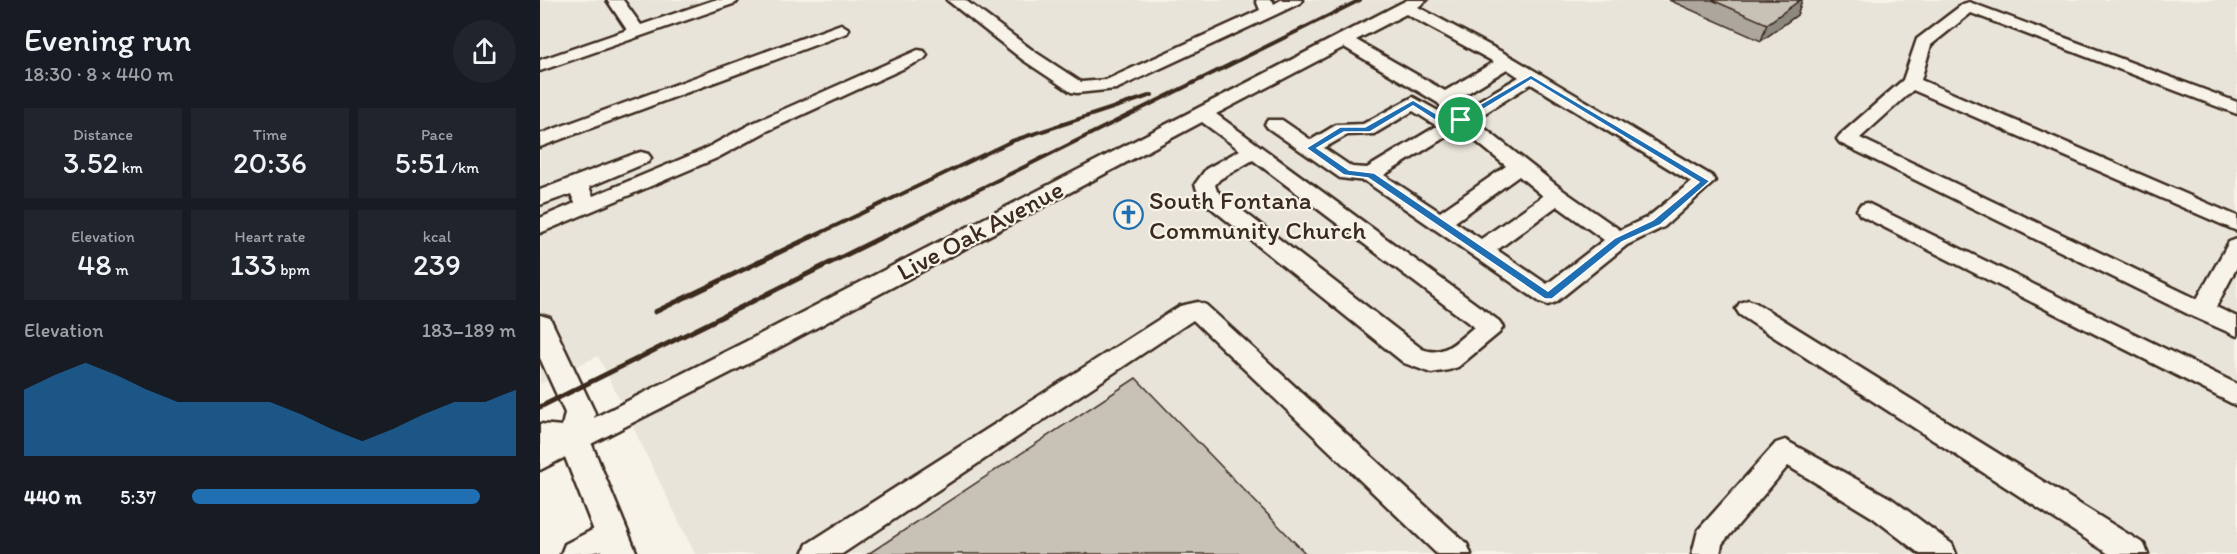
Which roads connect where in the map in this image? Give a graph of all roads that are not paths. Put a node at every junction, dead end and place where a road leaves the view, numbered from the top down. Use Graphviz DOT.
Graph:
graph roads {
  1 [pos="730,0"];
  2 [pos="955,0"];
  3 [pos="1294,0"];
  4 [pos="621,1"];
  5 [pos="1413,3"];
  6 [pos="1266,6"];
  7 [pos="841,28"];
  8 [pos="637,32"];
  9 [pos="1343,39"];
  10 [pos="918,55"];
  11 [pos="1507,62"];
  12 [pos="540,66"];
  13 [pos="1531,77"];
  14 [pos="1911,82"];
  15 [pos="1445,99"];
  16 [pos="2237,108"];
  17 [pos="1202,113"];
  18 [pos="1456,123"];
  19 [pos="1275,124"];
  20 [pos="540,141"];
  21 [pos="1311,148"];
  22 [pos="1254,151"];
  23 [pos="641,158"];
  24 [pos="1520,166"];
  25 [pos="1371,175"];
  26 [pos="577,184"];
  27 [pos="1557,196"];
  28 [pos="540,198"];
  29 [pos="587,206"];
  30 [pos="1867,210"];
  31 [pos="1440,222"];
  32 [pos="2237,224"];
  33 [pos="540,226"];
  34 [pos="1619,240"];
  35 [pos="2237,247"];
  36 [pos="1481,250"];
  37 [pos="1748,309"];
  38 [pos="2202,310"];
  39 [pos="540,326"];
  40 [pos="2237,327"];
  41 [pos="2237,396"];
  42 [pos="540,437"];
  43 [pos="574,440"];
  44 [pos="540,458"];
  45 [pos="616,544"];
  46 [pos="575,554"];
  47 [pos="817,554"];
  48 [pos="1457,554"];
  49 [pos="1706,554"];
  50 [pos="1942,554"];
  51 [pos="2134,554"];
  1 -- 8 [label="street"];
  2 -- 6 [label="street"];
  3 -- 6 [label="street"];
  4 -- 8 [label="street"];
  5 -- 9 [label="street, Live Oak Avenue"];
  5 -- 11 [label="street"];
  7 -- 20 [label="street"];
  8 -- 12 [label="street"];
  9 -- 15 [label="street"];
  9 -- 17 [label="street, Live Oak Avenue"];
  10 -- 29 [label="street"];
  11 -- 13 [label="street"];
  11 -- 15 [label="street"];
  13 -- 18 [label="street"];
  13 -- 34 [label="street"];
  14 -- 16 [label="street"];
  14 -- 32 [label="street"];
  14 -- 38 [label="street"];
  15 -- 18 [label="street"];
  17 -- 22 [label="street"];
  17 -- 43 [label="street, Live Oak Avenue"];
  18 -- 21 [label="street"];
  18 -- 24 [label="street"];
  18 -- 25 [label="street"];
  19 -- 21 [label="street"];
  21 -- 25 [label="street"];
  22 -- 22 [label="street"];
  23 -- 26 [label="street"];
  24 -- 27 [label="street"];
  24 -- 31 [label="street"];
  25 -- 31 [label="street"];
  26 -- 28 [label="street"];
  26 -- 29 [label="street"];
  27 -- 34 [label="street"];
  27 -- 36 [label="street"];
  29 -- 33 [label="street"];
  30 -- 41 [label="street"];
  31 -- 36 [label="street"];
  34 -- 36 [label="street"];
  35 -- 38 [label="street"];
  37 -- 51 [label="street"];
  38 -- 40 [label="street"];
  39 -- 43 [label="main road"];
  42 -- 43 [label="main road"];
  43 -- 44 [label="street, Live Oak Avenue"];
  43 -- 45 [label="main road"];
  45 -- 46 [label="street"];
  47 -- 48 [label="street"];
  49 -- 50 [label="street"];
}
